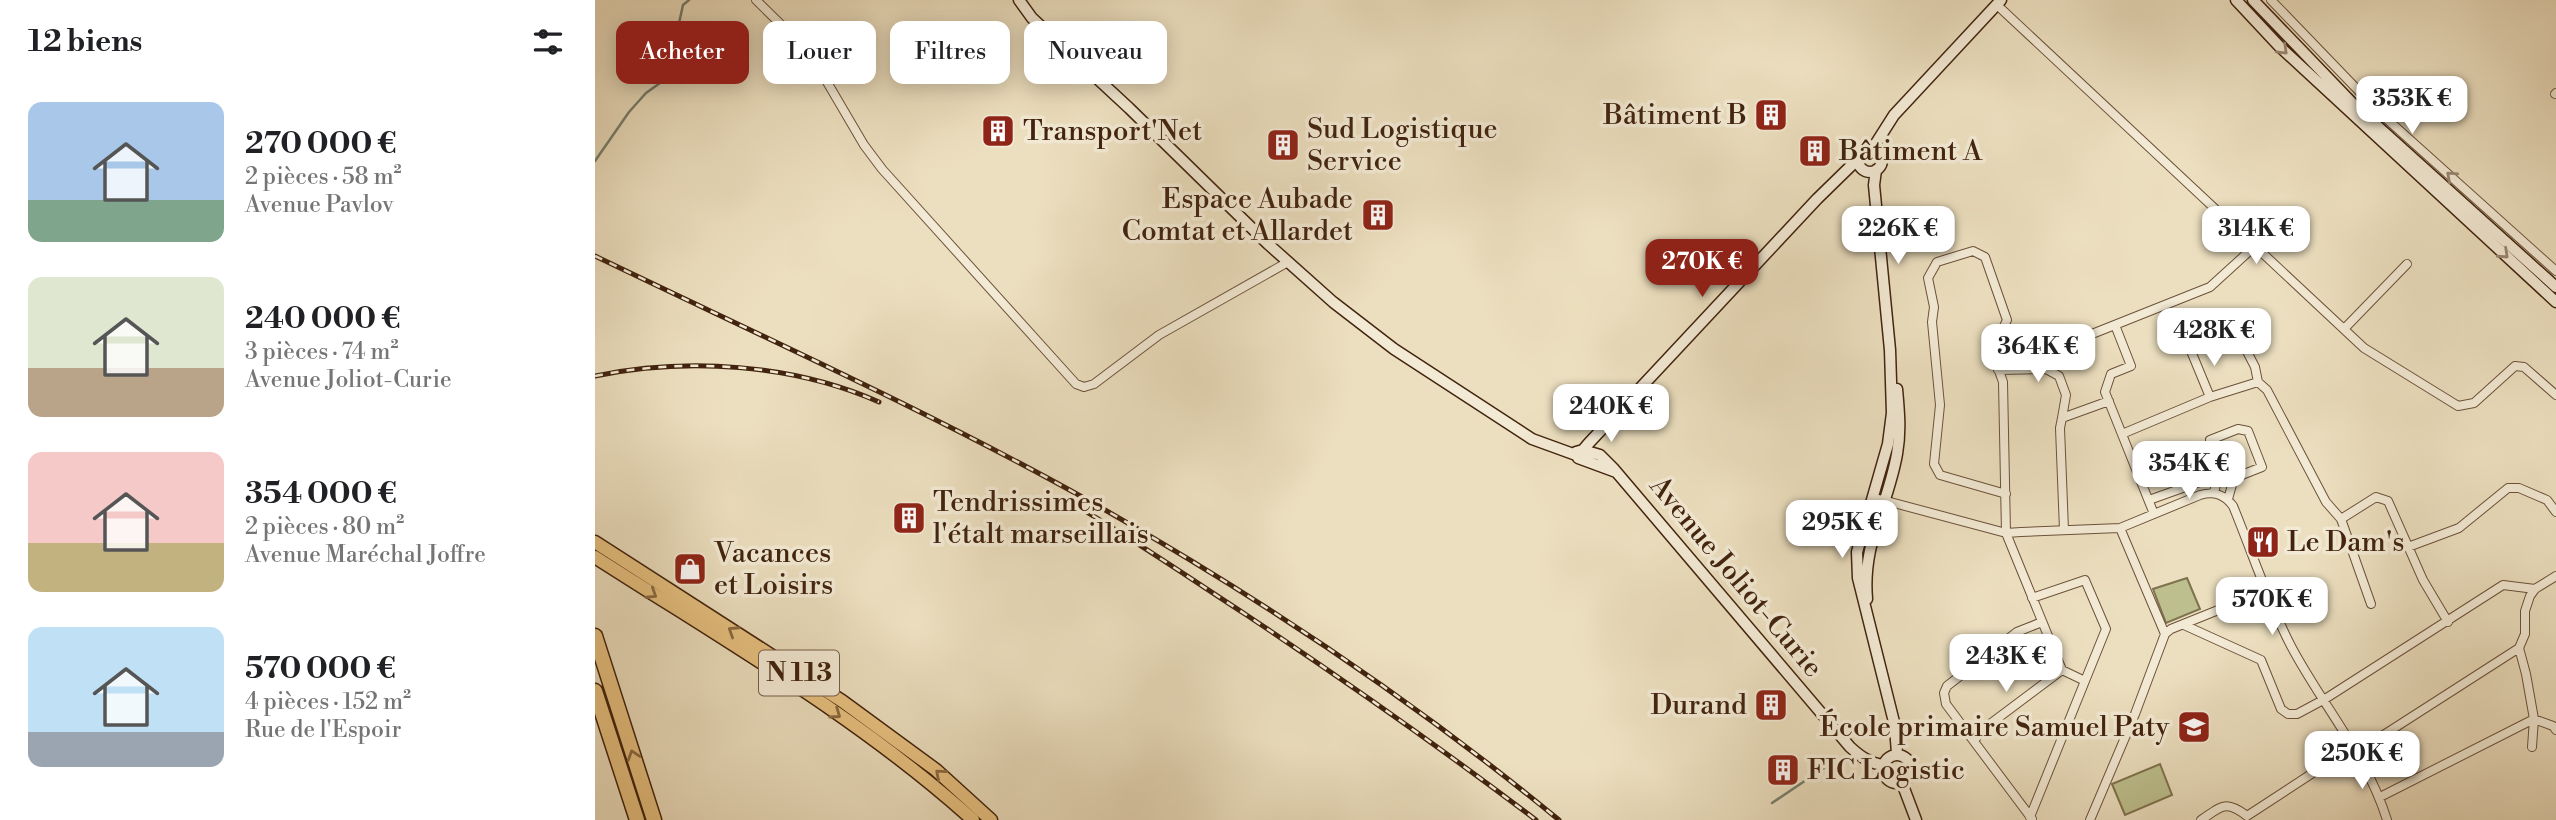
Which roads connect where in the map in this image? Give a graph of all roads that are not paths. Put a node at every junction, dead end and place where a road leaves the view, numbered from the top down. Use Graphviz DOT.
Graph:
graph roads {
  1 [pos="756,0"];
  2 [pos="1019,0"];
  3 [pos="2236,0"];
  4 [pos="2253,0"];
  5 [pos="2271,0"];
  6 [pos="1999,2"];
  7 [pos="1876,150"];
  8 [pos="1864,167"];
  9 [pos="2255,246"];
  10 [pos="1288,262"];
  11 [pos="2407,264"];
  12 [pos="2556,271"];
  13 [pos="2556,287"];
  14 [pos="2556,302"];
  15 [pos="2115,325"];
  16 [pos="2344,329"];
  17 [pos="2237,332"];
  18 [pos="2082,338"];
  19 [pos="2191,351"];
  20 [pos="1998,370"];
  21 [pos="2258,382"];
  22 [pos="2556,395"];
  23 [pos="2210,397"];
  24 [pos="2109,401"];
  25 [pos="2062,418"];
  26 [pos="2122,434"];
  27 [pos="1582,454"];
  28 [pos="2219,475"];
  29 [pos="2006,494"];
  30 [pos="2221,495"];
  31 [pos="1878,499"];
  32 [pos="2149,500"];
  33 [pos="2556,512"];
  34 [pos="2154,514"];
  35 [pos="2341,519"];
  36 [pos="2119,528"];
  37 [pos="2064,530"];
  38 [pos="2005,533"];
  39 [pos="595,542"];
  40 [pos="2408,547"];
  41 [pos="595,557"];
  42 [pos="2556,576"];
  43 [pos="2535,589"];
  44 [pos="2267,590"];
  45 [pos="2032,598"];
  46 [pos="2371,604"];
  47 [pos="2042,622"];
  48 [pos="2448,622"];
  49 [pos="2183,625"];
  50 [pos="2165,634"];
  51 [pos="595,636"];
  52 [pos="2519,648"];
  53 [pos="2062,670"];
  54 [pos="2085,681"];
  55 [pos="595,691"];
  56 [pos="2325,699"];
  57 [pos="2533,719"];
  58 [pos="2556,730"];
  59 [pos="1974,741"];
  60 [pos="2532,747"];
  61 [pos="2355,749"];
  62 [pos="1897,754"];
  63 [pos="1883,765"];
  64 [pos="1902,783"];
  65 [pos="2380,797"];
  66 [pos="2031,818"];
  67 [pos="2248,818"];
  68 [pos="637,820"];
  69 [pos="654,820"];
  70 [pos="973,820"];
  71 [pos="991,820"];
  72 [pos="1916,820"];
  73 [pos="2090,820"];
  74 [pos="2201,820"];
  75 [pos="2387,820"];
  1 -- 10 [label="street"];
  2 -- 10 [label="street, Avenue Joliot-Curie"];
  3 -- 14 [label="street, one-way"];
  4 -- 13 [label="street"];
  12 -- 5 [label="street, one-way"];
  6 -- 7 [label="street"];
  6 -- 9 [label="street"];
  7 -- 8 [label="street"];
  7 -- 8 [label="street"];
  8 -- 27 [label="street"];
  8 -- 31 [label="street"];
  9 -- 15 [label="street"];
  9 -- 16 [label="street"];
  10 -- 27 [label="street, Avenue Joliot-Curie"];
  11 -- 16 [label="street"];
  15 -- 18 [label="street"];
  15 -- 24 [label="street"];
  16 -- 22 [label="street"];
  17 -- 21 [label="street"];
  19 -- 23 [label="street"];
  20 -- 25 [label="street"];
  20 -- 29 [label="street"];
  20 -- 29 [label="street"];
  21 -- 23 [label="street"];
  21 -- 35 [label="street"];
  23 -- 26 [label="street"];
  24 -- 25 [label="street"];
  24 -- 26 [label="street"];
  25 -- 37 [label="street"];
  26 -- 32 [label="street"];
  27 -- 63 [label="street, Avenue Joliot-Curie"];
  28 -- 30 [label="street"];
  28 -- 30 [label="street"];
  28 -- 32 [label="street"];
  29 -- 38 [label="street"];
  30 -- 34 [label="street"];
  30 -- 44 [label="street"];
  31 -- 38 [label="street"];
  31 -- 62 [label="street"];
  32 -- 34 [label="street"];
  33 -- 40 [label="street"];
  34 -- 36 [label="street"];
  35 -- 40 [label="street"];
  35 -- 46 [label="street"];
  36 -- 37 [label="street"];
  36 -- 50 [label="street"];
  37 -- 38 [label="street"];
  38 -- 45 [label="street"];
  71 -- 39 [label="main road, N 113, one-way"];
  40 -- 48 [label="street"];
  41 -- 70 [label="main road, N 113, one-way"];
  42 -- 43 [label="street"];
  43 -- 48 [label="street"];
  43 -- 52 [label="street"];
  44 -- 49 [label="street"];
  44 -- 56 [label="street"];
  45 -- 47 [label="street"];
  45 -- 54 [label="street"];
  47 -- 53 [label="street"];
  47 -- 59 [label="street"];
  48 -- 56 [label="street"];
  49 -- 50 [label="street"];
  49 -- 56 [label="street"];
  50 -- 73 [label="street"];
  69 -- 51 [label="highway, one-way"];
  52 -- 57 [label="street"];
  52 -- 61 [label="street"];
  53 -- 54 [label="street"];
  53 -- 59 [label="street"];
  54 -- 66 [label="street"];
  55 -- 68 [label="highway"];
  56 -- 61 [label="street"];
  57 -- 58 [label="street"];
  57 -- 60 [label="street"];
  57 -- 65 [label="street"];
  59 -- 66 [label="street"];
  61 -- 65 [label="street"];
  61 -- 67 [label="street"];
  62 -- 63 [label="street"];
  62 -- 64 [label="street"];
  63 -- 64 [label="street"];
  64 -- 72 [label="street"];
  65 -- 75 [label="street"];
  67 -- 74 [label="street"];
}
